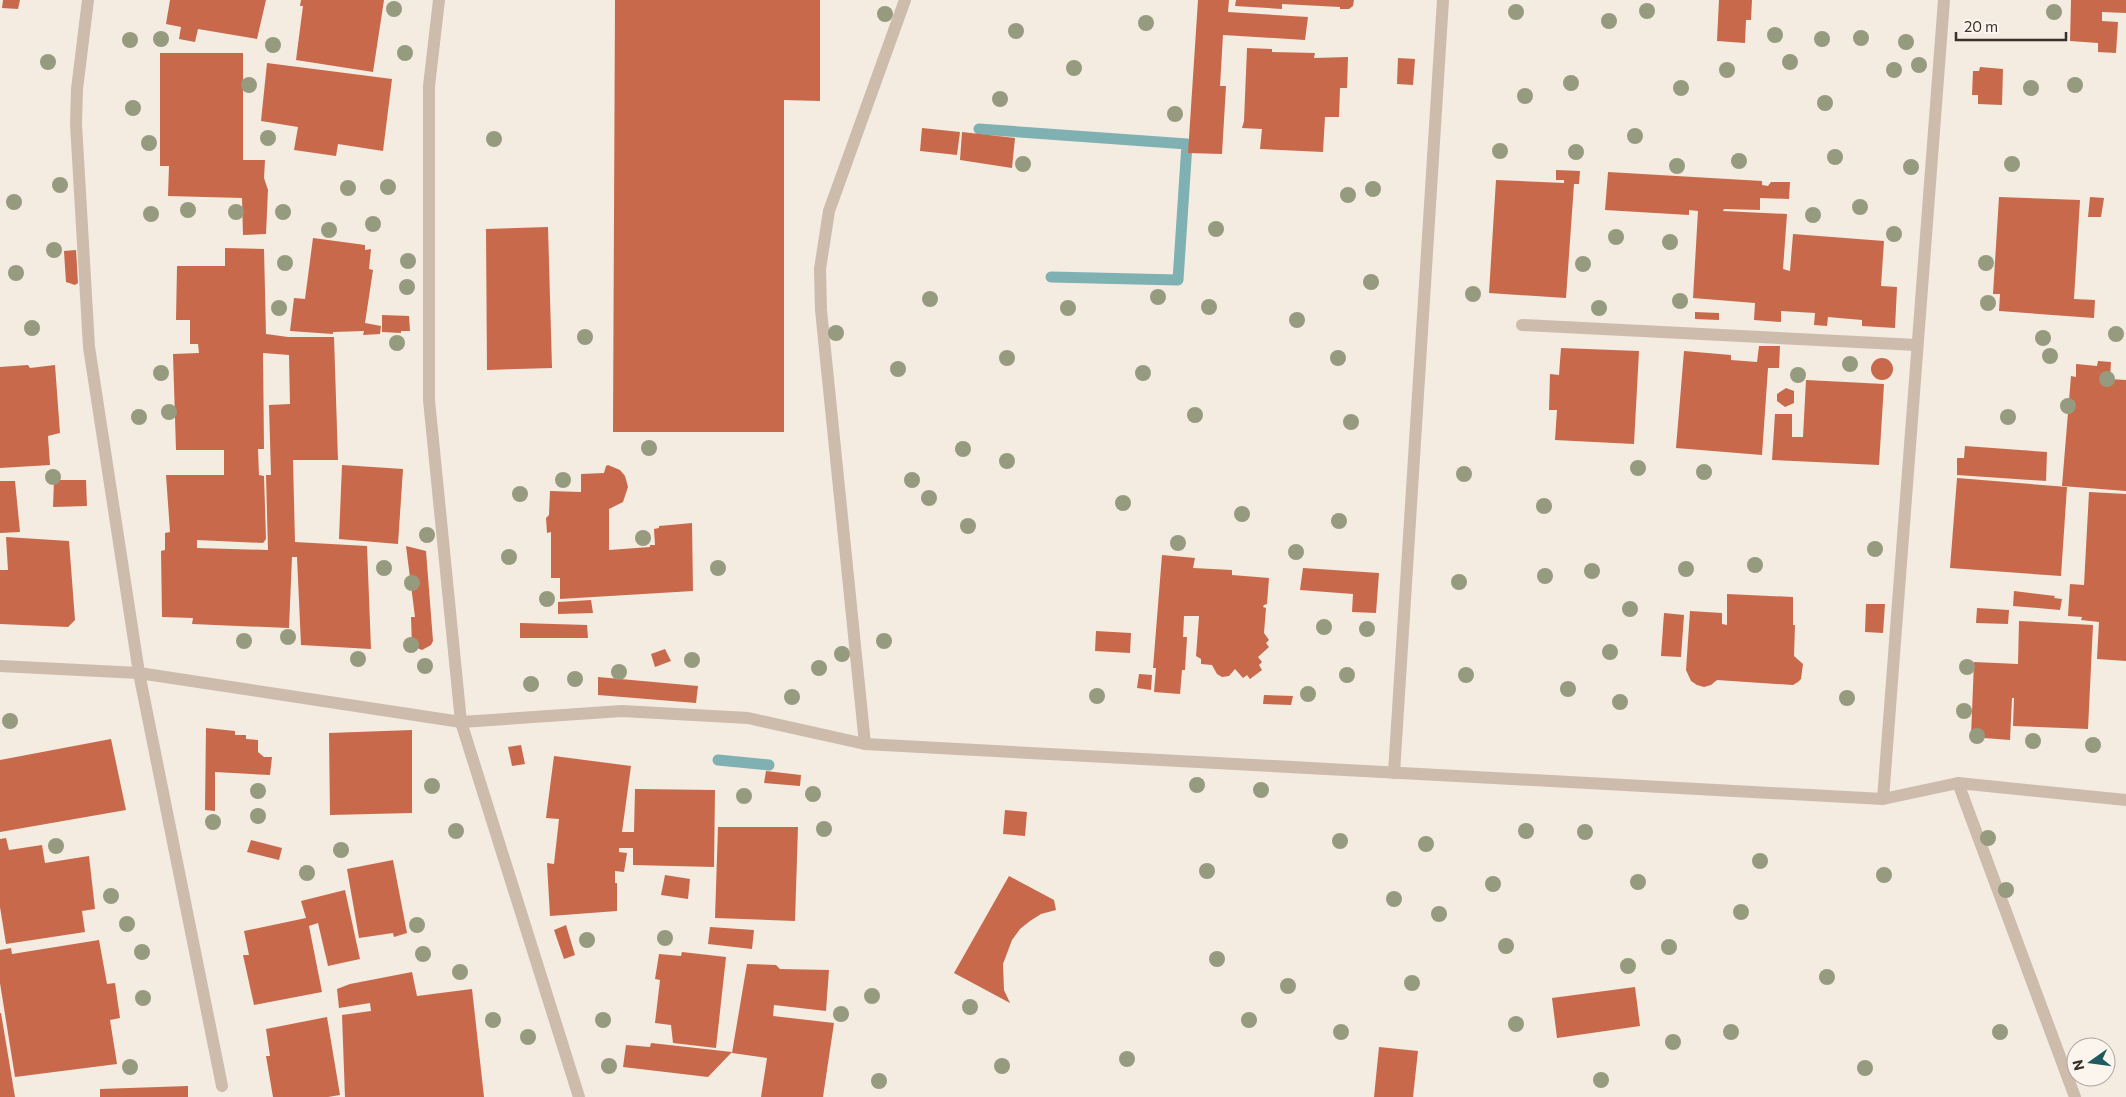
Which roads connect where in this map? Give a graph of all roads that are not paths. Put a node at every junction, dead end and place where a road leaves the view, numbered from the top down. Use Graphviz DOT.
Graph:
graph roads {
  1 [pos="88,0"];
  2 [pos="439,0"];
  3 [pos="905,0"];
  4 [pos="1443,0"];
  5 [pos="1944,0"];
  6 [pos="1522,325"];
  7 [pos="1917,345"];
  8 [pos="0,666"];
  9 [pos="139,673"];
  10 [pos="461,722"];
  11 [pos="865,744"];
  12 [pos="1394,773"];
  13 [pos="1958,783"];
  14 [pos="1883,799"];
  15 [pos="2126,800"];
  16 [pos="222,1086"];
  17 [pos="579,1097"];
  18 [pos="2075,1097"];
  1 -- 9 [label="street"];
  2 -- 10 [label="street"];
  3 -- 11 [label="street"];
  4 -- 12 [label="street"];
  5 -- 7 [label="street"];
  6 -- 7 [label="street"];
  7 -- 14 [label="street"];
  8 -- 9 [label="street"];
  9 -- 10 [label="street"];
  9 -- 16 [label="street"];
  10 -- 11 [label="street"];
  10 -- 17 [label="street"];
  11 -- 12 [label="street"];
  12 -- 14 [label="street"];
  13 -- 14 [label="street"];
  13 -- 15 [label="street"];
  13 -- 18 [label="street"];
}
